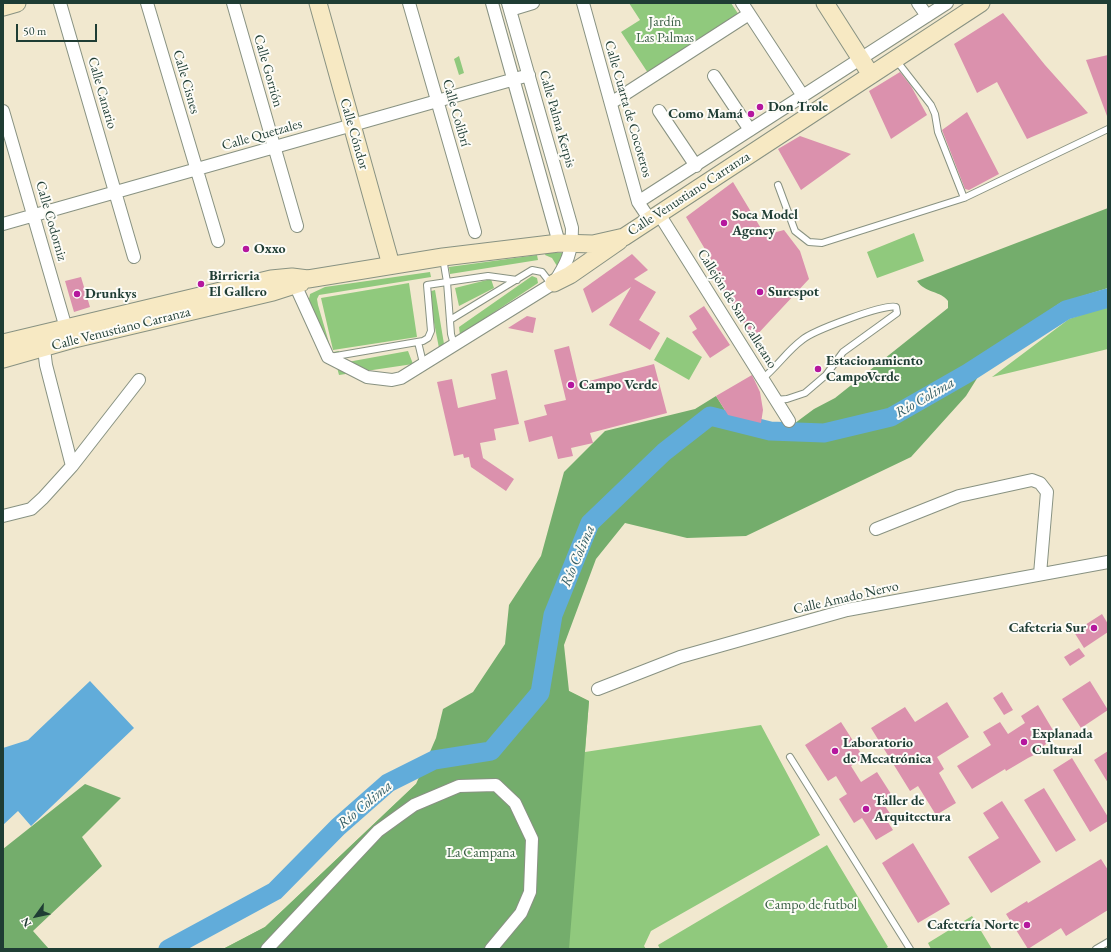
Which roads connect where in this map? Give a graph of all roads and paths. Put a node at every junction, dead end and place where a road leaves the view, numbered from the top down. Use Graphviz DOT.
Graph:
graph roads {
  1 [pos="17,3"];
  2 [pos="60,3"];
  3 [pos="147,3"];
  4 [pos="233,3"];
  5 [pos="318,3"];
  6 [pos="409,3"];
  7 [pos="492,3"];
  8 [pos="533,3"];
  9 [pos="583,3"];
  10 [pos="742,3"];
  11 [pos="825,3"];
  12 [pos="835,3"];
  13 [pos="918,3"];
  14 [pos="947,3"];
  15 [pos="981,3"];
  16 [pos="509,6"];
  17 [pos="3,7"];
  18 [pos="749,14"];
  19 [pos="927,16"];
  20 [pos="864,56"];
  21 [pos="895,59"];
  22 [pos="875,73"];
  23 [pos="529,75"];
  24 [pos="714,76"];
  25 [pos="513,79"];
  26 [pos="803,96"];
  27 [pos="437,101"];
  28 [pos="610,102"];
  29 [pos="3,111"];
  30 [pos="659,111"];
  31 [pos="352,125"];
  32 [pos="1108,129"];
  33 [pos="750,130"];
  34 [pos="274,147"];
  35 [pos="696,166"];
  36 [pos="196,169"];
  37 [pos="778,185"];
  38 [pos="115,192"];
  39 [pos="964,198"];
  40 [pos="638,202"];
  41 [pos="33,215"];
  42 [pos="655,217"];
  43 [pos="3,224"];
  44 [pos="297,226"];
  45 [pos="475,232"];
  46 [pos="624,237"];
  47 [pos="218,241"];
  48 [pos="566,243"];
  49 [pos="134,256"];
  50 [pos="443,257"];
  51 [pos="391,265"];
  52 [pos="298,280"];
  53 [pos="517,280"];
  54 [pos="447,282"];
  55 [pos="553,284"];
  56 [pos="450,320"];
  57 [pos="68,333"];
  58 [pos="418,342"];
  59 [pos="3,343"];
  60 [pos="454,345"];
  61 [pos="34,346"];
  62 [pos="328,357"];
  63 [pos="3,359"];
  64 [pos="424,363"];
  65 [pos="762,379"];
  66 [pos="139,380"];
  67 [pos="775,400"];
  68 [pos="789,421"];
  69 [pos="72,466"];
  70 [pos="3,516"];
  71 [pos="876,529"];
  72 [pos="1108,562"];
  73 [pos="1040,574"];
  74 [pos="598,689"];
  75 [pos="790,758"];
  76 [pos="1108,942"];
  77 [pos="267,949"];
  78 [pos="491,949"];
  79 [pos="910,949"];
  80 [pos="1096,949"];
  1 -- 17 [label="street"];
  2 -- 38 [label="street, Calle Canario"];
  3 -- 36 [label="street, Calle Cisnes"];
  4 -- 34 [label="street, Calle Gorrión"];
  5 -- 31 [label="street, Calle Cóndor"];
  6 -- 27 [label="street, Calle Colibrí"];
  7 -- 25 [label="street"];
  8 -- 16 [label="street"];
  9 -- 28 [label="street, Calle Cuarta de Cocoteros"];
  10 -- 18 [label="street"];
  11 -- 20 [label="street"];
  12 -- 20 [label="street"];
  13 -- 19 [label="street"];
  14 -- 19 [label="street, Calle Venustiano Carranza"];
  15 -- 21 [label="street, Calle Venustiano Carranza"];
  16 -- 23 [label="street, Calle Palma Kerpis"];
  18 -- 26 [label="street"];
  18 -- 28 [label="street"];
  19 -- 20 [label="street, Calle Venustiano Carranza"];
  20 -- 22 [label="street"];
  20 -- 26 [label="street, Calle Venustiano Carranza"];
  21 -- 22 [label="street, Calle Venustiano Carranza"];
  21 -- 39 [label="lane"];
  22 -- 42 [label="street, Calle Venustiano Carranza"];
  23 -- 25 [label="street, Calle Quetzales"];
  23 -- 48 [label="street, Calle Palma Kerpis"];
  24 -- 33 [label="street"];
  25 -- 27 [label="street, Calle Quetzales"];
  25 -- 48 [label="street"];
  26 -- 33 [label="street, Calle Venustiano Carranza"];
  27 -- 31 [label="street, Calle Quetzales"];
  27 -- 45 [label="street, Calle Colibrí"];
  28 -- 40 [label="street, Calle Cuarta de Cocoteros"];
  29 -- 41 [label="street, Calle Codorniz"];
  30 -- 35 [label="street"];
  31 -- 34 [label="street, Calle Quetzales"];
  31 -- 51 [label="street, Calle Cóndor"];
  32 -- 39 [label="lane"];
  33 -- 35 [label="street, Calle Venustiano Carranza"];
  34 -- 36 [label="street, Calle Quetzales"];
  34 -- 44 [label="street, Calle Gorrión"];
  35 -- 40 [label="street, Calle Venustiano Carranza"];
  36 -- 38 [label="street, Calle Quetzales"];
  36 -- 47 [label="street, Calle Cisnes"];
  37 -- 39 [label="lane"];
  38 -- 41 [label="street, Calle Quetzales"];
  38 -- 49 [label="street, Calle Canario"];
  40 -- 42 [label="street, Calle Cuarta de Cocoteros"];
  41 -- 43 [label="street, Calle Quetzales"];
  41 -- 57 [label="street, Calle Codorniz"];
  42 -- 46 [label="street, Calle Venustiano Carranza"];
  42 -- 65 [label="street, Callejón de San Calletano"];
  46 -- 48 [label="street, Calle Venustiano Carranza"];
  46 -- 55 [label="street"];
  48 -- 50 [label="street, Calle Venustiano Carranza"];
  48 -- 55 [label="street"];
  50 -- 51 [label="street, Calle Venustiano Carranza"];
  50 -- 54 [label="lane"];
  51 -- 52 [label="street, Calle Venustiano Carranza"];
  52 -- 57 [label="street, Calle Venustiano Carranza"];
  52 -- 62 [label="street"];
  53 -- 54 [label="lane"];
  53 -- 55 [label="lane"];
  53 -- 56 [label="lane"];
  54 -- 56 [label="lane"];
  54 -- 58 [label="lane"];
  55 -- 60 [label="street"];
  56 -- 60 [label="lane"];
  57 -- 61 [label="street, Calle Venustiano Carranza"];
  58 -- 62 [label="lane"];
  58 -- 64 [label="lane"];
  59 -- 61 [label="street, Calle Venustiano Carranza"];
  60 -- 64 [label="street"];
  61 -- 63 [label="street, Calle Venustiano Carranza"];
  61 -- 69 [label="street"];
  62 -- 64 [label="street"];
  65 -- 67 [label="street, Callejón de San Calletano"];
  65 -- 67 [label="lane"];
  66 -- 69 [label="street"];
  67 -- 68 [label="street, Callejón de San Calletano"];
  69 -- 70 [label="street"];
  71 -- 73 [label="street"];
  72 -- 73 [label="street, Calle Amado Nervo"];
  73 -- 74 [label="street, Calle Amado Nervo"];
  75 -- 79 [label="lane"];
  76 -- 80 [label="lane"];
  77 -- 78 [label="street"];
}
